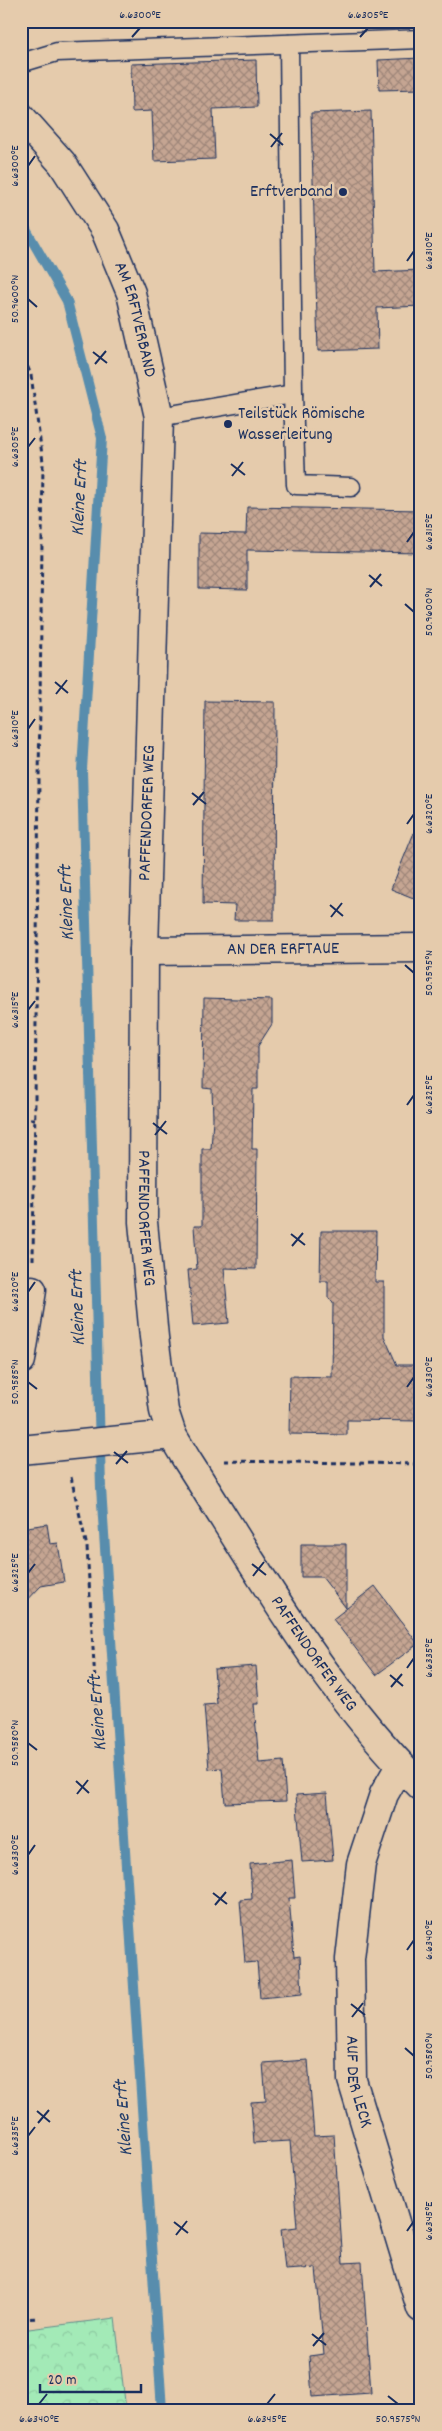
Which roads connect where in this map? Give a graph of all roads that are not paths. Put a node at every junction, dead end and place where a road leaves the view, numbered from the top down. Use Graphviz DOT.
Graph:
graph roads {
  1 [pos="421,39"];
  2 [pos="289,44"];
  3 [pos="21,63"];
  4 [pos="21,116"];
  5 [pos="293,394"];
  6 [pos="159,418"];
  7 [pos="351,487"];
  8 [pos="421,948"];
  9 [pos="144,951"];
  10 [pos="32,1290"];
  11 [pos="21,1360"];
  12 [pos="172,1435"];
  13 [pos="21,1450"];
  14 [pos="400,1766"];
  15 [pos="421,1786"];
  16 [pos="421,2308"];
  1 -- 2 [label="lane"];
  2 -- 3 [label="lane"];
  2 -- 5 [label="lane"];
  4 -- 6 [label="street, AM ERFTVERBAND"];
  5 -- 6 [label="lane"];
  5 -- 7 [label="lane"];
  6 -- 9 [label="street, PAFFENDORFER WEG"];
  8 -- 9 [label="street, AN DER ERFTAUE"];
  9 -- 12 [label="street, PAFFENDORFER WEG"];
  10 -- 11 [label="street"];
  12 -- 13 [label="street"];
  12 -- 14 [label="street, PAFFENDORFER WEG"];
  14 -- 15 [label="street, PAFFENDORFER WEG"];
  14 -- 16 [label="street, AUF DER LECK"];
}
